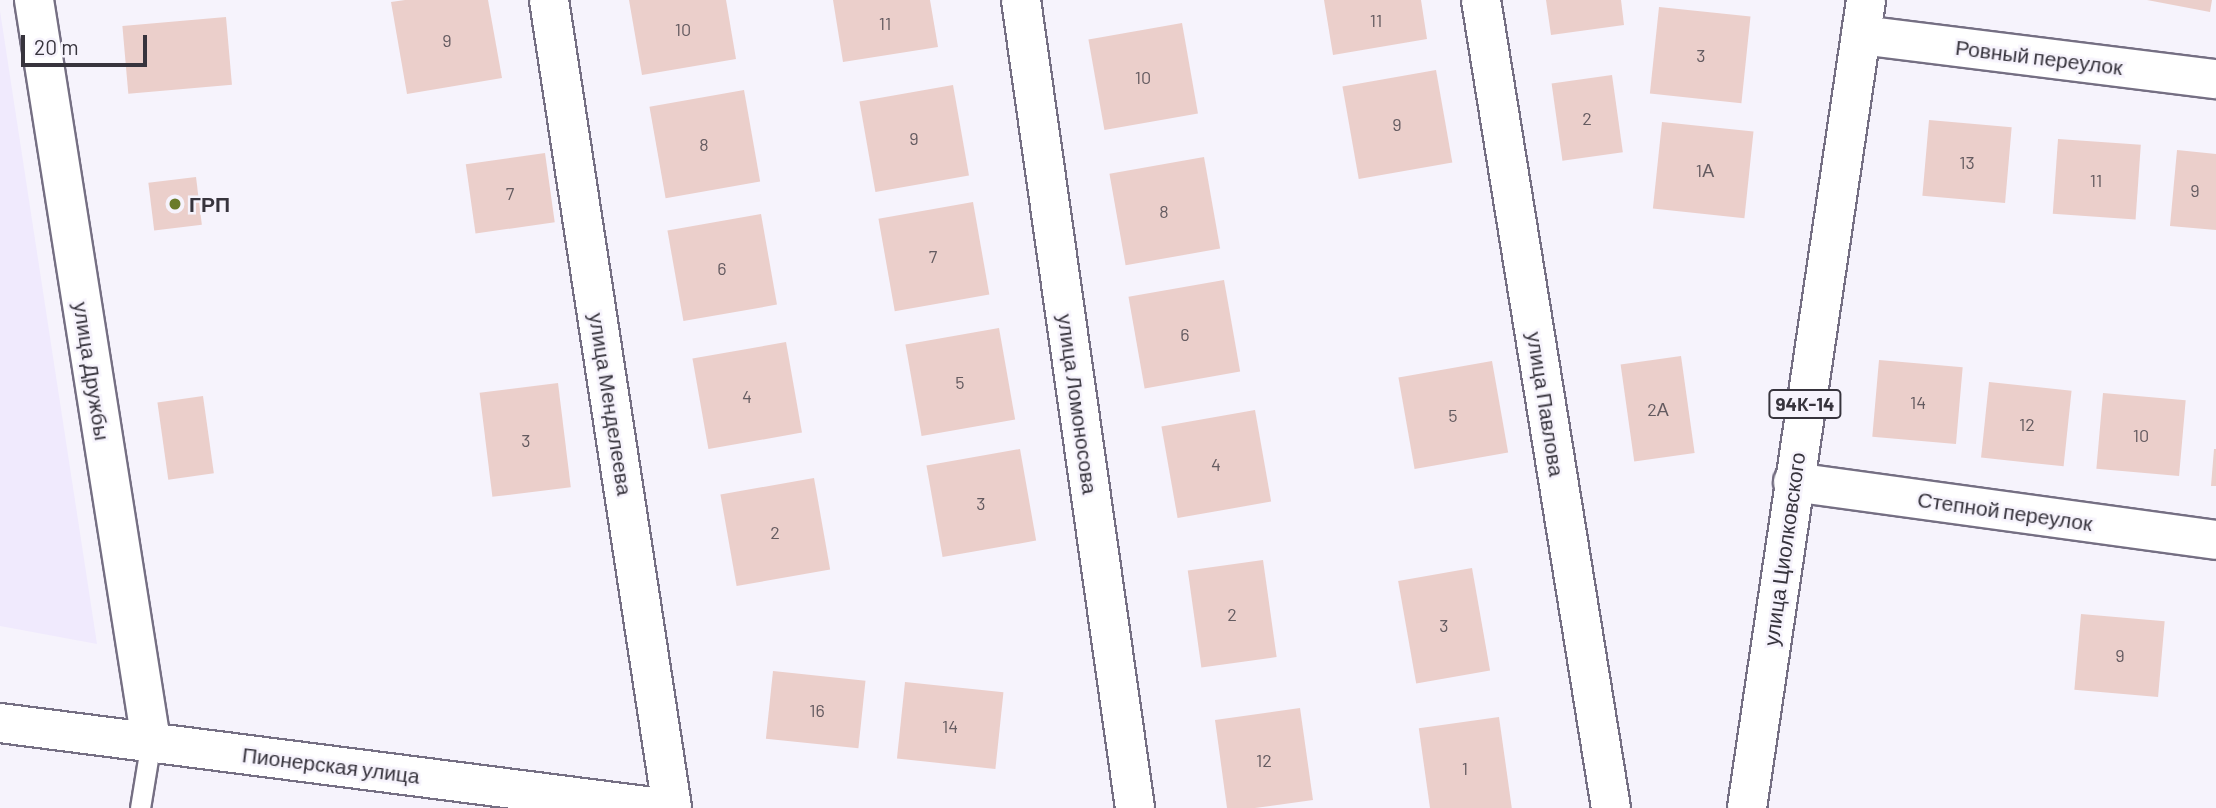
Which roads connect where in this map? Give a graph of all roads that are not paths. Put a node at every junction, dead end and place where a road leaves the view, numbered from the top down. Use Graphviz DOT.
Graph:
graph roads {
  1 [pos="34,0"];
  2 [pos="549,0"];
  3 [pos="1021,0"];
  4 [pos="1481,0"];
  5 [pos="1864,17"];
  6 [pos="2216,79"];
  7 [pos="1793,482"];
  8 [pos="2216,540"];
  9 [pos="0,723"];
  10 [pos="151,741"];
  11 [pos="140,808"];
  12 [pos="661,808"];
  13 [pos="672,808"];
  14 [pos="1135,808"];
  15 [pos="1611,808"];
  16 [pos="1747,808"];
  1 -- 10 [label="street, улица Дружбы"];
  2 -- 13 [label="street, улица Менделеева"];
  3 -- 14 [label="street, улица Ломоносова"];
  4 -- 15 [label="street, улица Павлова"];
  5 -- 6 [label="street, Ровный переулок"];
  5 -- 7 [label="street, улица Циолковского / 94К-14"];
  7 -- 8 [label="street, Степной переулок"];
  7 -- 16 [label="street, улица Циолковского / 94К-14"];
  9 -- 10 [label="street, Пионерская улица"];
  10 -- 11 [label="lane"];
  10 -- 12 [label="street, Пионерская улица"];
}
